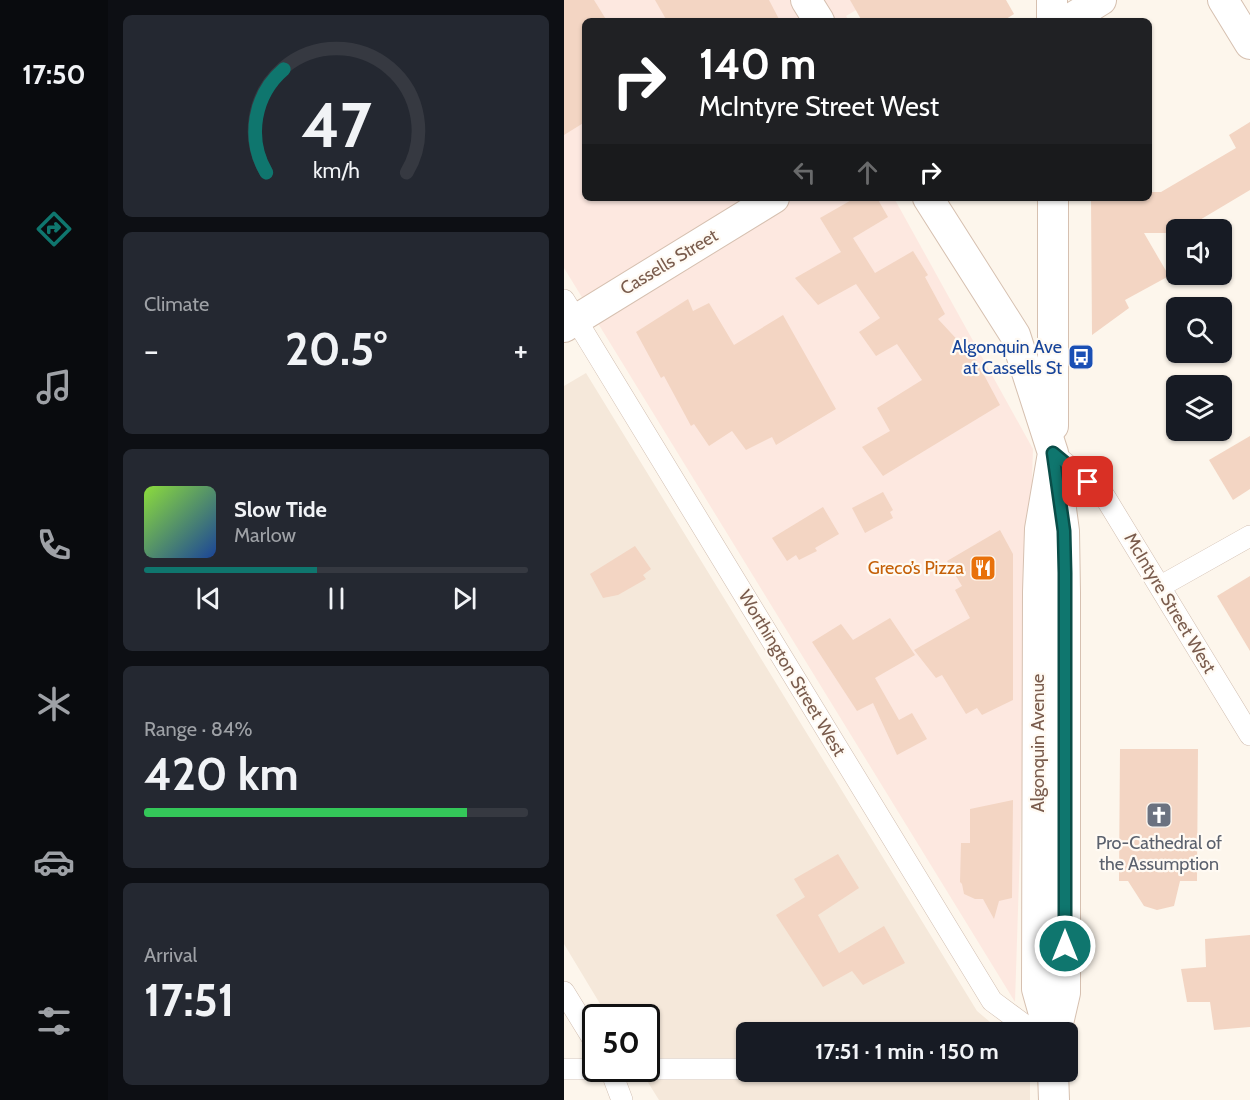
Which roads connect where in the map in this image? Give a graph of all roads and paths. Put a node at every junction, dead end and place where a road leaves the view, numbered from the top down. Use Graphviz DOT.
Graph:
graph roads {
  1 [pos="806,0"];
  2 [pos="1052,0"];
  3 [pos="1101,0"];
  4 [pos="1223,0"];
  5 [pos="817,18"];
  6 [pos="1052,18"];
  7 [pos="1072,18"];
  8 [pos="1250,44"];
  9 [pos="769,201"];
  10 [pos="930,201"];
  11 [pos="1053,201"];
  12 [pos="568,315"];
  13 [pos="1053,453"];
  14 [pos="1250,536"];
  15 [pos="1161,586"];
  16 [pos="1250,735"];
  17 [pos="564,992"];
  18 [pos="582,1021"];
  19 [pos="1020,1022"];
  20 [pos="1046,1022"];
  21 [pos="1058,1022"];
  22 [pos="564,1068"];
  23 [pos="582,1068"];
  24 [pos="660,1068"];
  25 [pos="736,1069"];
  26 [pos="615,1082"];
  27 [pos="1053,1082"];
  28 [pos="622,1100"];
  29 [pos="1054,1100"];
  1 -- 5 [label="main road"];
  2 -- 6 [label="main road"];
  3 -- 7 [label="main road"];
  4 -- 8 [label="main road"];
  9 -- 12 [label="main road, Cassells Street"];
  10 -- 13 [label="main road"];
  11 -- 13 [label="main road, Algonquin Avenue"];
  12 -- 19 [label="street, Worthington Street West"];
  13 -- 15 [label="street, McIntyre Street West"];
  13 -- 20 [label="main road, Algonquin Avenue"];
  13 -- 21 [label="main road, Algonquin Avenue"];
  14 -- 15 [label="street"];
  15 -- 16 [label="street, McIntyre Street West"];
  17 -- 18 [label="street"];
  22 -- 23 [label="street"];
  24 -- 25 [label="street"];
  26 -- 28 [label="street"];
  27 -- 29 [label="main road"];
}
